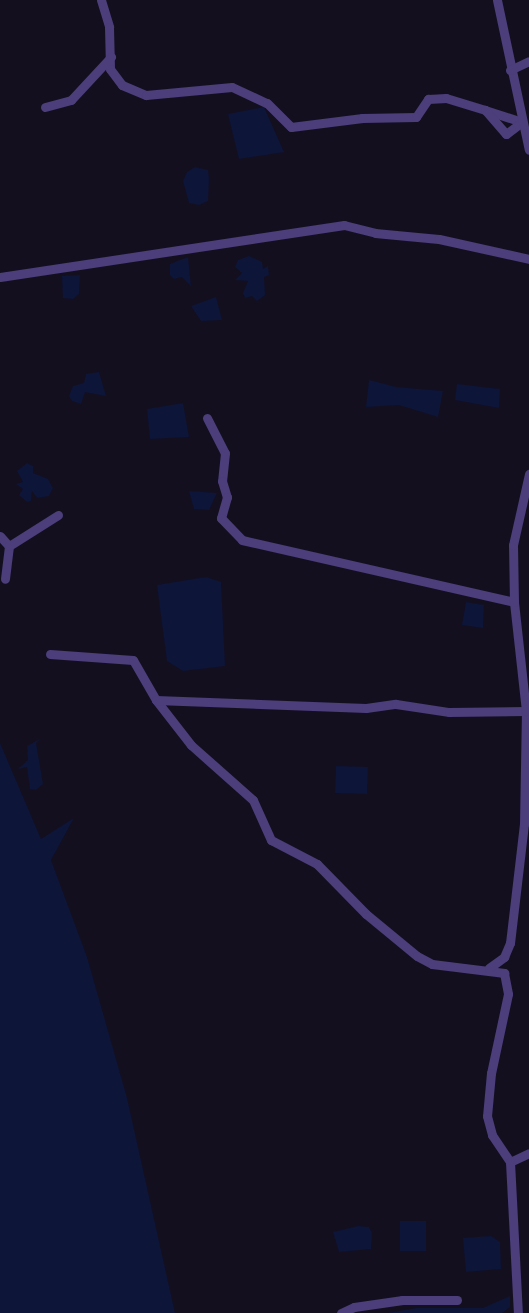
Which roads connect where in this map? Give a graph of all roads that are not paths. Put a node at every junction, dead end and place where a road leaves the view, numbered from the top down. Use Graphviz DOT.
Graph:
graph roads {
  1 [pos="101,0"];
  2 [pos="496,0"];
  3 [pos="111,57"];
  4 [pos="529,62"];
  5 [pos="510,70"];
  6 [pos="45,107"];
  7 [pos="485,110"];
  8 [pos="522,122"];
  9 [pos="529,150"];
  10 [pos="529,259"];
  11 [pos="0,277"];
  12 [pos="207,418"];
  13 [pos="529,474"];
  14 [pos="58,515"];
  15 [pos="0,536"];
  16 [pos="9,546"];
  17 [pos="5,579"];
  18 [pos="514,602"];
  19 [pos="517,630"];
  20 [pos="529,631"];
  21 [pos="50,654"];
  22 [pos="526,687"];
  23 [pos="156,700"];
  24 [pos="526,711"];
  25 [pos="489,968"];
  26 [pos="529,1153"];
  27 [pos="510,1162"];
  28 [pos="457,1300"];
  29 [pos="341,1313"];
  30 [pos="518,1313"];
  1 -- 3 [label="street"];
  2 -- 5 [label="street"];
  3 -- 6 [label="street"];
  3 -- 7 [label="street"];
  4 -- 5 [label="street"];
  5 -- 8 [label="street"];
  7 -- 8 [label="street"];
  7 -- 8 [label="street"];
  8 -- 9 [label="street"];
  10 -- 11 [label="street"];
  12 -- 18 [label="street"];
  13 -- 18 [label="street"];
  14 -- 16 [label="street"];
  15 -- 16 [label="street"];
  16 -- 17 [label="street"];
  18 -- 19 [label="street"];
  19 -- 20 [label="street"];
  19 -- 22 [label="street"];
  21 -- 23 [label="street"];
  22 -- 24 [label="street"];
  23 -- 24 [label="street"];
  23 -- 25 [label="street"];
  24 -- 25 [label="street"];
  25 -- 27 [label="street"];
  26 -- 27 [label="street"];
  27 -- 30 [label="street"];
  28 -- 29 [label="street"];
}
